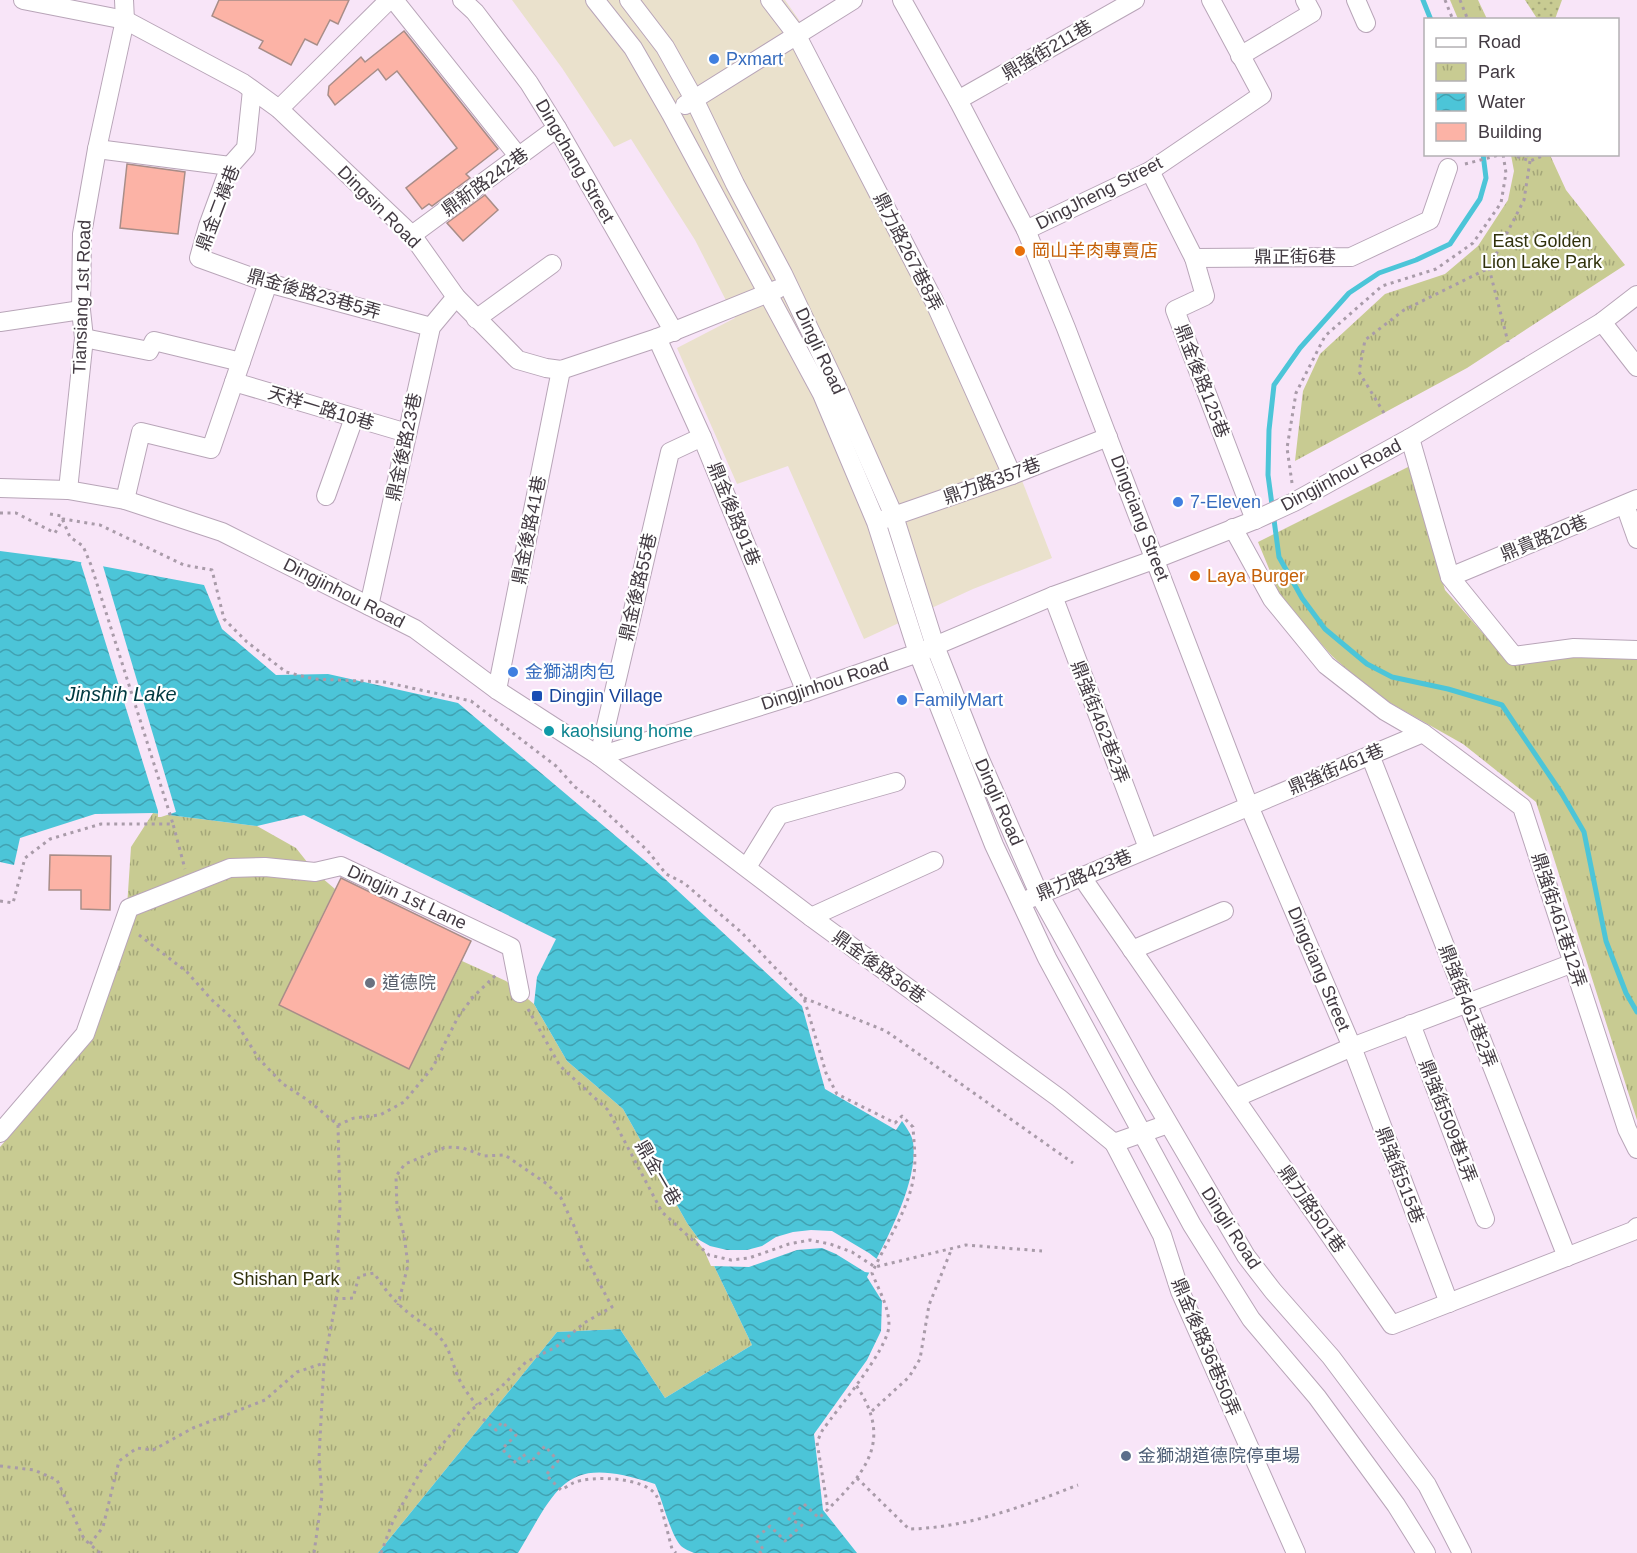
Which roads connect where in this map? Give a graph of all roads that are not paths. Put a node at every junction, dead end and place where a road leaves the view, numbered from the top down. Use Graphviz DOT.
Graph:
graph roads {
  1 [pos="23,0"];
  2 [pos="124,0"];
  3 [pos="389,0"];
  4 [pos="394,0"];
  5 [pos="462,0"];
  6 [pos="595,0"];
  7 [pos="629,0"];
  8 [pos="770,0"];
  9 [pos="853,0"];
  10 [pos="902,0"];
  11 [pos="1135,0"];
  12 [pos="1211,0"];
  13 [pos="1356,0"];
  14 [pos="1309,7"];
  15 [pos="125,20"];
  16 [pos="1366,23"];
  17 [pos="796,34"];
  18 [pos="1240,56"];
  19 [pos="252,90"];
  20 [pos="694,99"];
  21 [pos="958,100"];
  22 [pos="279,109"];
  23 [pos="671,114"];
  24 [pos="557,128"];
  25 [pos="97,149"];
  26 [pos="519,157"];
  27 [pos="230,166"];
  28 [pos="1448,168"];
  29 [pos="1150,171"];
  30 [pos="1026,230"];
  31 [pos="412,235"];
  32 [pos="198,258"];
  33 [pos="1194,258"];
  34 [pos="552,264"];
  35 [pos="268,283"];
  36 [pos="788,285"];
  37 [pos="768,293"];
  38 [pos="1637,294"];
  39 [pos="456,297"];
  40 [pos="81,310"];
  41 [pos="476,319"];
  42 [pos="0,322"];
  43 [pos="1602,322"];
  44 [pos="431,327"];
  45 [pos="665,335"];
  46 [pos="84,338"];
  47 [pos="241,362"];
  48 [pos="1637,367"];
  49 [pos="561,370"];
  50 [pos="234,382"];
  51 [pos="354,418"];
  52 [pos="407,434"];
  53 [pos="702,436"];
  54 [pos="1108,437"];
  55 [pos="1410,438"];
  56 [pos="1012,475"];
  57 [pos="0,488"];
  58 [pos="68,490"];
  59 [pos="326,496"];
  60 [pos="125,500"];
  61 [pos="1631,502"];
  62 [pos="894,516"];
  63 [pos="1255,520"];
  64 [pos="876,522"];
  65 [pos="1233,528"];
  66 [pos="1637,539"];
  67 [pos="1156,559"];
  68 [pos="1450,577"];
  69 [pos="1053,596"];
  70 [pos="369,606"];
  71 [pos="927,649"];
  72 [pos="1637,650"];
  73 [pos="497,690"];
  74 [pos="806,692"];
  75 [pos="1423,733"];
  76 [pos="1370,755"];
  77 [pos="599,756"];
  78 [pos="896,782"];
  79 [pos="1249,806"];
  80 [pos="1148,848"];
  81 [pos="934,861"];
  82 [pos="747,867"];
  83 [pos="1081,876"];
  84 [pos="1039,894"];
  85 [pos="1020,903"];
  86 [pos="1224,911"];
  87 [pos="810,917"];
  88 [pos="1132,950"];
  89 [pos="1573,963"];
  90 [pos="520,993"];
  91 [pos="1466,1003"];
  92 [pos="1411,1024"];
  93 [pos="1352,1047"];
  94 [pos="1235,1098"];
  95 [pos="1168,1124"];
  96 [pos="1142,1132"];
  97 [pos="0,1133"];
  98 [pos="1114,1143"];
  99 [pos="1637,1149"];
  100 [pos="1485,1219"];
  101 [pos="1637,1227"];
  102 [pos="1567,1257"];
  103 [pos="1449,1303"];
  104 [pos="1296,1553"];
  105 [pos="1426,1553"];
  106 [pos="1462,1553"];
  1 -- 15 [label="street, Dingsin Road"];
  2 -- 15 [label="street, Tiansiang 1st Road"];
  3 -- 22 [label="street"];
  4 -- 26 [label="street"];
  5 -- 24 [label="street, Dingchang Street"];
  6 -- 23 [label="street, Dingli Road"];
  7 -- 20 [label="street, Dingli Road"];
  8 -- 17 [label="street, 鼎力路267巷8弄"];
  9 -- 17 [label="street"];
  10 -- 21 [label="street, Dingciang Street"];
  11 -- 21 [label="street, 鼎強街211巷"];
  12 -- 18 [label="street"];
  13 -- 16 [label="street"];
  14 -- 18 [label="street"];
  15 -- 19 [label="street, Dingsin Road"];
  15 -- 25 [label="street, Tiansiang 1st Road"];
  17 -- 20 [label="street"];
  17 -- 56 [label="street, 鼎力路267巷8弄"];
  18 -- 29 [label="street, DingJheng Street"];
  19 -- 22 [label="street, Dingsin Road"];
  19 -- 27 [label="street, 鼎金二橫巷"];
  20 -- 23 [label="street"];
  20 -- 36 [label="street, Dingli Road"];
  21 -- 30 [label="street, Dingciang Street"];
  22 -- 31 [label="street, Dingsin Road"];
  23 -- 37 [label="street, Dingli Road"];
  24 -- 26 [label="street, 鼎新路242巷"];
  24 -- 45 [label="street, Dingchang Street"];
  25 -- 27 [label="street"];
  25 -- 40 [label="street, Tiansiang 1st Road"];
  26 -- 31 [label="street, 鼎新路242巷"];
  27 -- 32 [label="street, 鼎金二橫巷"];
  28 -- 33 [label="street, 鼎正街6巷"];
  29 -- 30 [label="street, DingJheng Street"];
  29 -- 33 [label="street"];
  30 -- 54 [label="street, Dingciang Street"];
  31 -- 39 [label="street, Dingsin Road"];
  32 -- 35 [label="street, 鼎金後路23巷5弄"];
  33 -- 63 [label="street, 鼎金後路125巷"];
  34 -- 41 [label="street"];
  35 -- 44 [label="street, 鼎金後路23巷5弄"];
  35 -- 47 [label="street"];
  36 -- 37 [label="street"];
  36 -- 62 [label="street, Dingli Road"];
  37 -- 45 [label="street"];
  37 -- 64 [label="street, Dingli Road"];
  38 -- 43 [label="street, Dingjinhou Road"];
  39 -- 41 [label="street, Dingsin Road"];
  39 -- 44 [label="street, 鼎金後路23巷"];
  40 -- 42 [label="street"];
  40 -- 46 [label="street, Tiansiang 1st Road"];
  41 -- 49 [label="street, Dingsin Road"];
  43 -- 48 [label="street"];
  43 -- 55 [label="street, Dingjinhou Road"];
  44 -- 52 [label="street, 鼎金後路23巷"];
  45 -- 49 [label="street"];
  45 -- 53 [label="street, 鼎金後路91巷"];
  46 -- 47 [label="street"];
  46 -- 58 [label="street, Tiansiang 1st Road"];
  47 -- 50 [label="street"];
  49 -- 73 [label="street, 鼎金後路41巷"];
  50 -- 51 [label="street, 天祥一路10巷"];
  50 -- 60 [label="street"];
  51 -- 52 [label="street, 天祥一路10巷"];
  51 -- 59 [label="street"];
  52 -- 70 [label="street, 鼎金後路23巷"];
  53 -- 74 [label="street, 鼎金後路91巷"];
  53 -- 77 [label="street, 鼎金後路55巷"];
  54 -- 56 [label="street, 鼎力路357巷"];
  54 -- 67 [label="street, Dingciang Street"];
  55 -- 63 [label="street, Dingjinhou Road"];
  55 -- 68 [label="street"];
  56 -- 62 [label="street, 鼎力路357巷"];
  57 -- 58 [label="street, Dingjinhou Road"];
  58 -- 60 [label="street, Dingjinhou Road"];
  60 -- 70 [label="street, Dingjinhou Road"];
  61 -- 66 [label="street"];
  61 -- 68 [label="street, 鼎貴路20巷"];
  62 -- 64 [label="street, 鼎力路357巷"];
  62 -- 71 [label="street, Dingli Road"];
  63 -- 65 [label="street, Dingjinhou Road"];
  64 -- 71 [label="street, Dingli Road"];
  65 -- 67 [label="street, Dingjinhou Road"];
  65 -- 75 [label="street, 鼎強街461巷12弄"];
  67 -- 69 [label="street, Dingjinhou Road"];
  67 -- 79 [label="street, Dingciang Street"];
  68 -- 72 [label="street"];
  69 -- 71 [label="street, Dingjinhou Road"];
  69 -- 80 [label="street, 鼎強街462巷2弄"];
  70 -- 73 [label="street, Dingjinhou Road"];
  71 -- 74 [label="street, Dingjinhou Road"];
  71 -- 84 [label="street, Dingli Road"];
  71 -- 85 [label="street, Dingli Road"];
  73 -- 77 [label="street, Dingjinhou Road"];
  74 -- 77 [label="street, Dingjinhou Road"];
  75 -- 76 [label="street, 鼎強街461巷"];
  75 -- 89 [label="street, 鼎強街461巷12弄"];
  76 -- 79 [label="street, 鼎強街461巷"];
  76 -- 91 [label="street, 鼎強街461巷2弄"];
  77 -- 82 [label="street, 鼎金後路36巷"];
  78 -- 82 [label="street"];
  79 -- 80 [label="street, 鼎強街461巷"];
  79 -- 93 [label="street, Dingciang Street"];
  80 -- 83 [label="street, 鼎力路423巷"];
  81 -- 87 [label="street"];
  82 -- 87 [label="street, 鼎金後路36巷"];
  83 -- 84 [label="street, 鼎力路423巷"];
  83 -- 88 [label="street, 鼎力路501巷"];
  84 -- 85 [label="street, 鼎力路423巷"];
  84 -- 95 [label="street, Dingli Road"];
  85 -- 96 [label="street, Dingli Road"];
  86 -- 88 [label="street"];
  87 -- 98 [label="street, 鼎金後路36巷"];
  88 -- 94 [label="street, 鼎力路501巷"];
  89 -- 91 [label="street"];
  89 -- 99 [label="street, 鼎強街461巷12弄"];
  90 -- 97 [label="street, Dingjin 1st Lane"];
  91 -- 92 [label="street"];
  91 -- 102 [label="street, 鼎強街461巷2弄"];
  92 -- 93 [label="street"];
  92 -- 100 [label="street, 鼎強街509巷1弄"];
  93 -- 94 [label="street"];
  93 -- 103 [label="street, 鼎強街515巷"];
  94 -- 103 [label="street, 鼎力路501巷"];
  95 -- 96 [label="street"];
  95 -- 106 [label="street, Dingli Road"];
  96 -- 98 [label="street"];
  96 -- 105 [label="street, Dingli Road"];
  98 -- 104 [label="street, 鼎金後路36巷50弄"];
  101 -- 102 [label="street, 鼎力路501巷"];
  102 -- 103 [label="street, 鼎力路501巷"];
}
